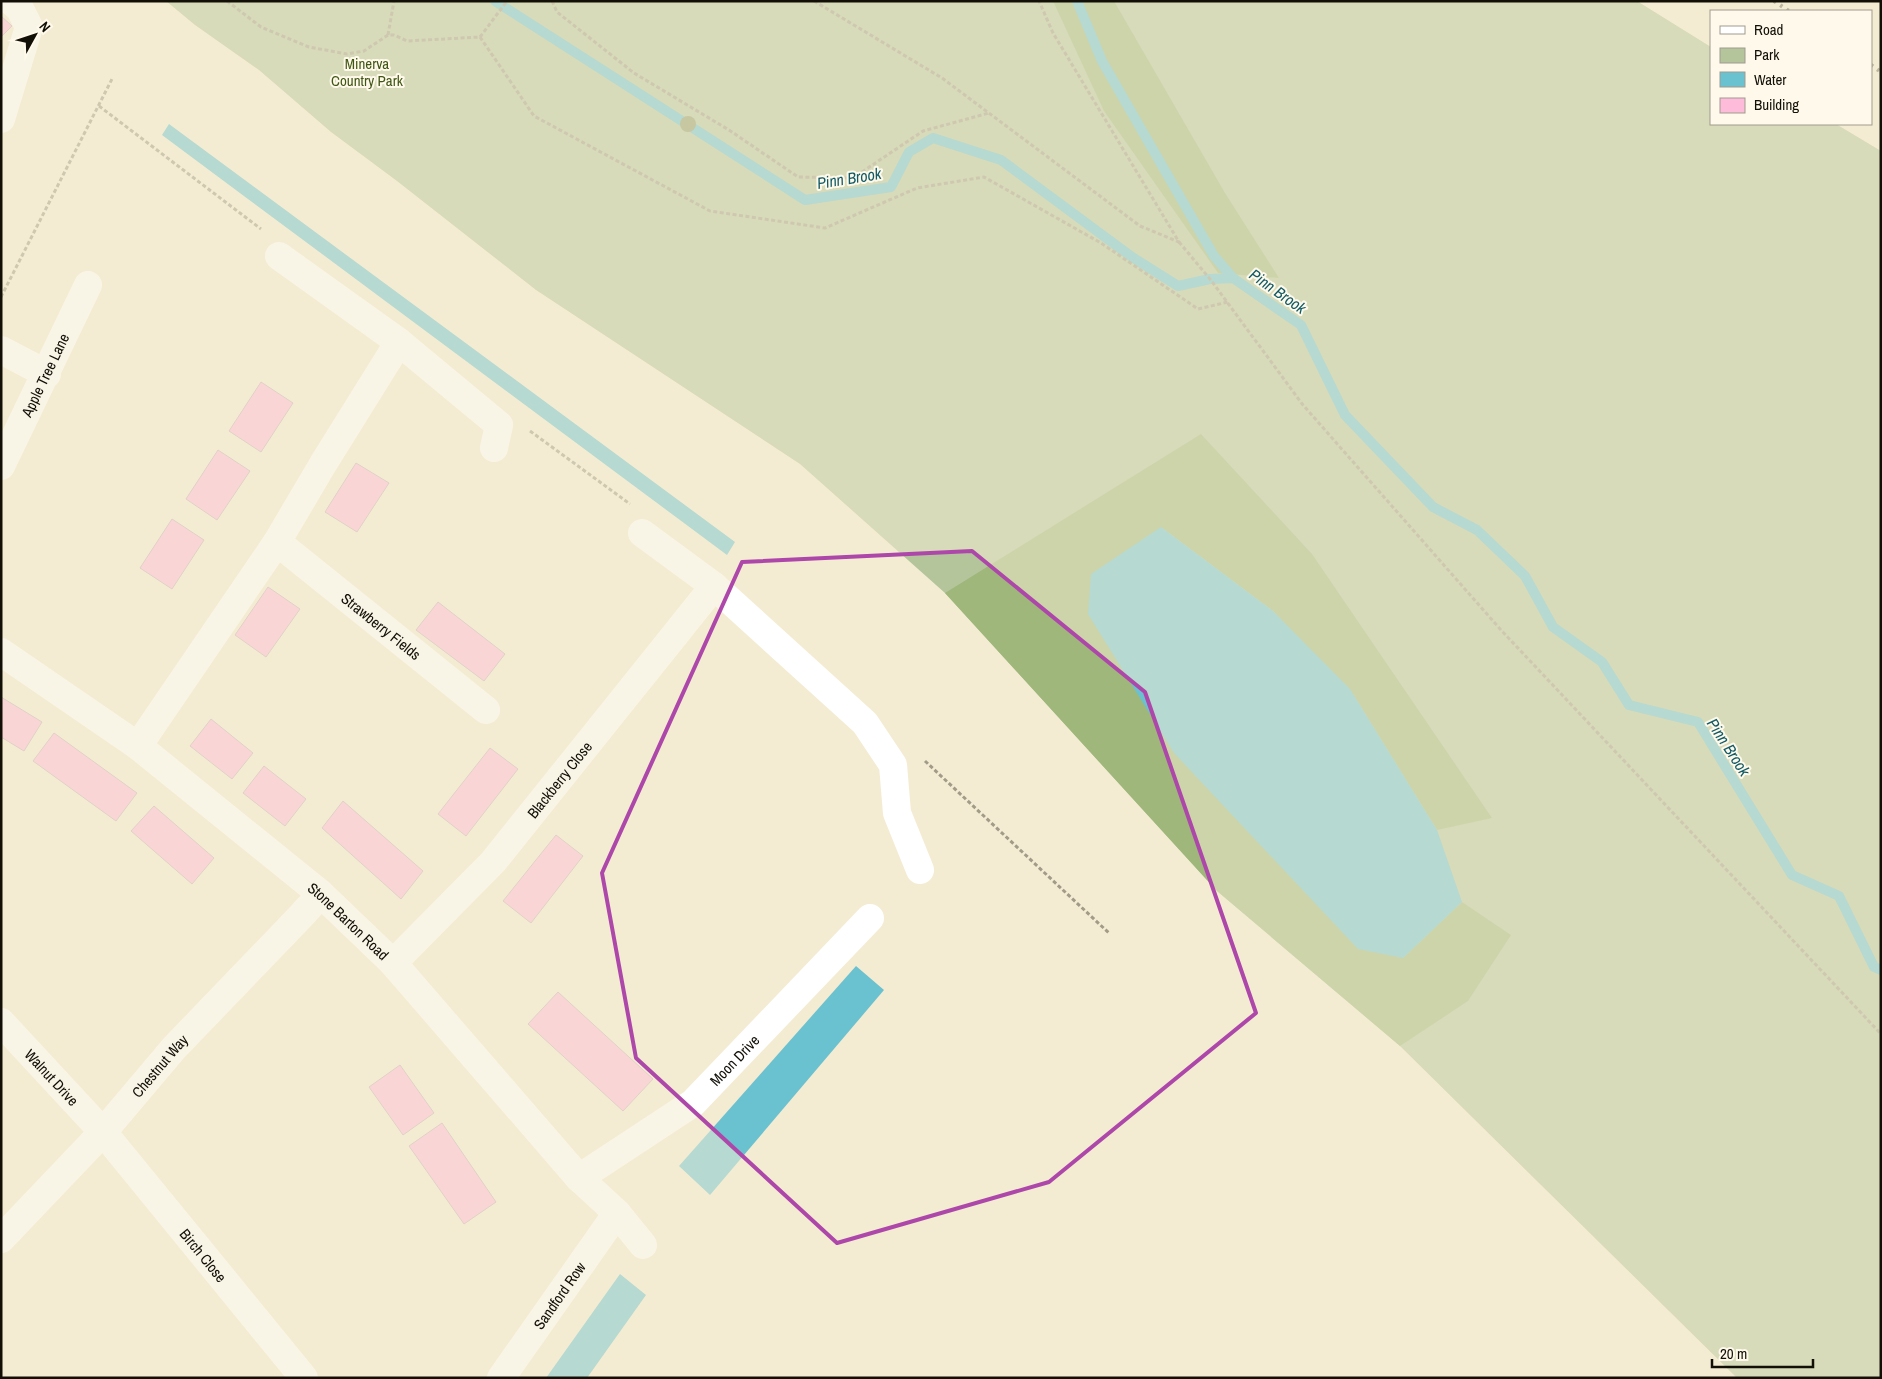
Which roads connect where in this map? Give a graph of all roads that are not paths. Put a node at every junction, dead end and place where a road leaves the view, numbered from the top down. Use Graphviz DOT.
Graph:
graph roads {
  1 [pos="11,1"];
  2 [pos="1,119"];
  3 [pos="279,256"];
  4 [pos="88,285"];
  5 [pos="399,342"];
  6 [pos="1,350"];
  7 [pos="47,374"];
  8 [pos="494,448"];
  9 [pos="1,466"];
  10 [pos="642,533"];
  11 [pos="277,542"];
  12 [pos="714,586"];
  13 [pos="1,652"];
  14 [pos="486,710"];
  15 [pos="138,746"];
  16 [pos="920,870"];
  17 [pos="321,894"];
  18 [pos="870,918"];
  19 [pos="393,963"];
  20 [pos="1,1022"];
  21 [pos="103,1132"];
  22 [pos="579,1178"];
  23 [pos="617,1213"];
  24 [pos="1,1239"];
  25 [pos="643,1245"];
  26 [pos="304,1378"];
  27 [pos="501,1378"];
  1 -- 2 [label="street"];
  3 -- 5 [label="street"];
  4 -- 7 [label="street, Apple Tree Lane"];
  5 -- 8 [label="street"];
  5 -- 11 [label="street"];
  6 -- 7 [label="street"];
  7 -- 9 [label="street, Apple Tree Lane"];
  10 -- 12 [label="street"];
  11 -- 14 [label="street, Strawberry Fields"];
  11 -- 15 [label="street"];
  12 -- 16 [label="street"];
  12 -- 19 [label="street, Blackberry Close"];
  13 -- 15 [label="street, Stone Barton Road"];
  15 -- 17 [label="street, Stone Barton Road"];
  17 -- 19 [label="street, Stone Barton Road"];
  17 -- 21 [label="street, Chestnut Way"];
  18 -- 22 [label="street, Moon Drive"];
  19 -- 22 [label="street, Stone Barton Road"];
  20 -- 21 [label="street, Walnut Drive"];
  21 -- 24 [label="street, Chestnut Way"];
  21 -- 26 [label="street, Birch Close"];
  22 -- 23 [label="street, Stone Barton Road"];
  23 -- 25 [label="street, Stone Barton Road"];
  23 -- 27 [label="street, Sandford Row"];
}
